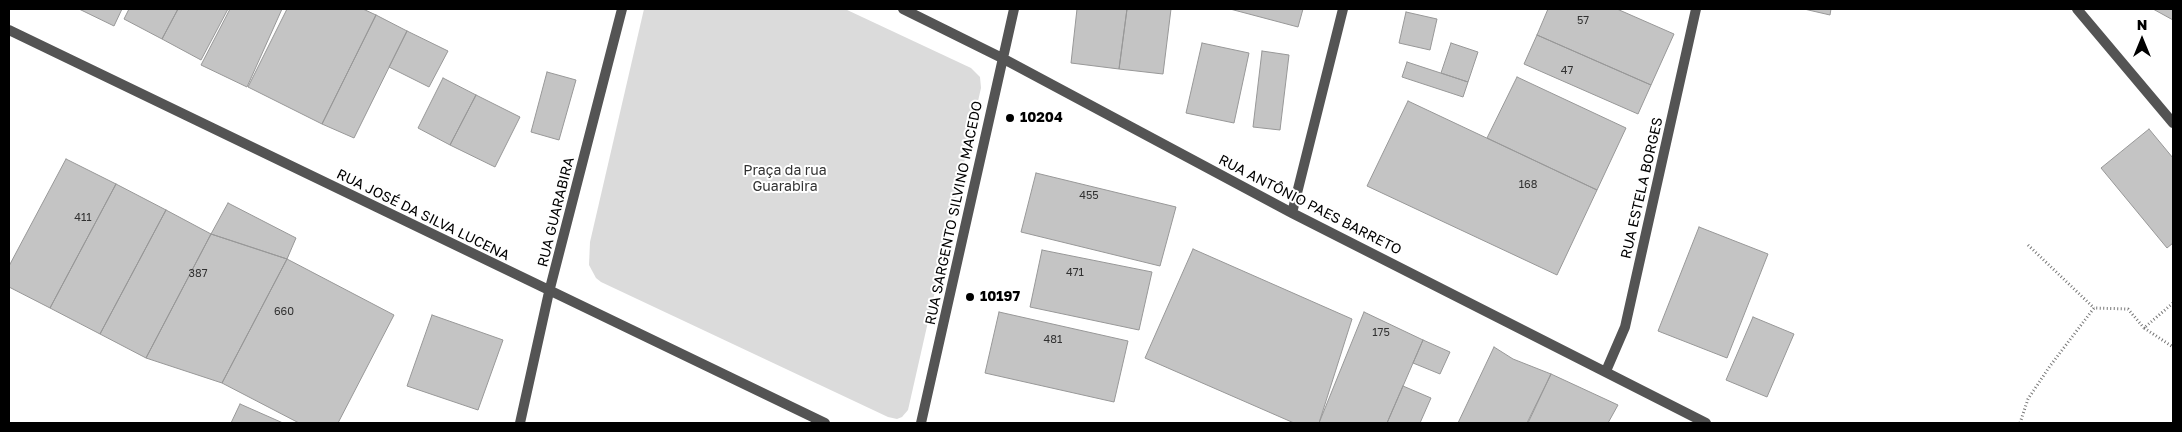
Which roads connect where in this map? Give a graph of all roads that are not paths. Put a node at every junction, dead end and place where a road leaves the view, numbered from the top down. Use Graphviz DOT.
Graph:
graph roads {
  1 [pos="622,9"];
  2 [pos="903,9"];
  3 [pos="1014,9"];
  4 [pos="1344,9"];
  5 [pos="1696,9"];
  6 [pos="2077,9"];
  7 [pos="9,30"];
  8 [pos="1002,58"];
  9 [pos="2173,123"];
  10 [pos="1292,213"];
  11 [pos="549,292"];
  12 [pos="1606,371"];
  13 [pos="520,423"];
  14 [pos="825,423"];
  15 [pos="921,423"];
  16 [pos="1706,423"];
  1 -- 11 [label="street, RUA GUARABIRA"];
  2 -- 8 [label="street, RUA ANTÔNIO PAES BARRETO"];
  3 -- 8 [label="street, RUA SARGENTO SILVINO MACEDO"];
  4 -- 10 [label="street"];
  5 -- 12 [label="street, RUA ESTELA BORGES"];
  6 -- 9 [label="street"];
  7 -- 11 [label="street, RUA JOSÉ DA SILVA LUCENA"];
  8 -- 10 [label="street, RUA ANTÔNIO PAES BARRETO"];
  8 -- 15 [label="street, RUA SARGENTO SILVINO MACEDO"];
  10 -- 12 [label="street, RUA ANTÔNIO PAES BARRETO"];
  11 -- 13 [label="street, RUA GUARABIRA"];
  11 -- 14 [label="street, RUA JOSÉ DA SILVA LUCENA"];
  12 -- 16 [label="street, RUA ANTÔNIO PAES BARRETO"];
}
